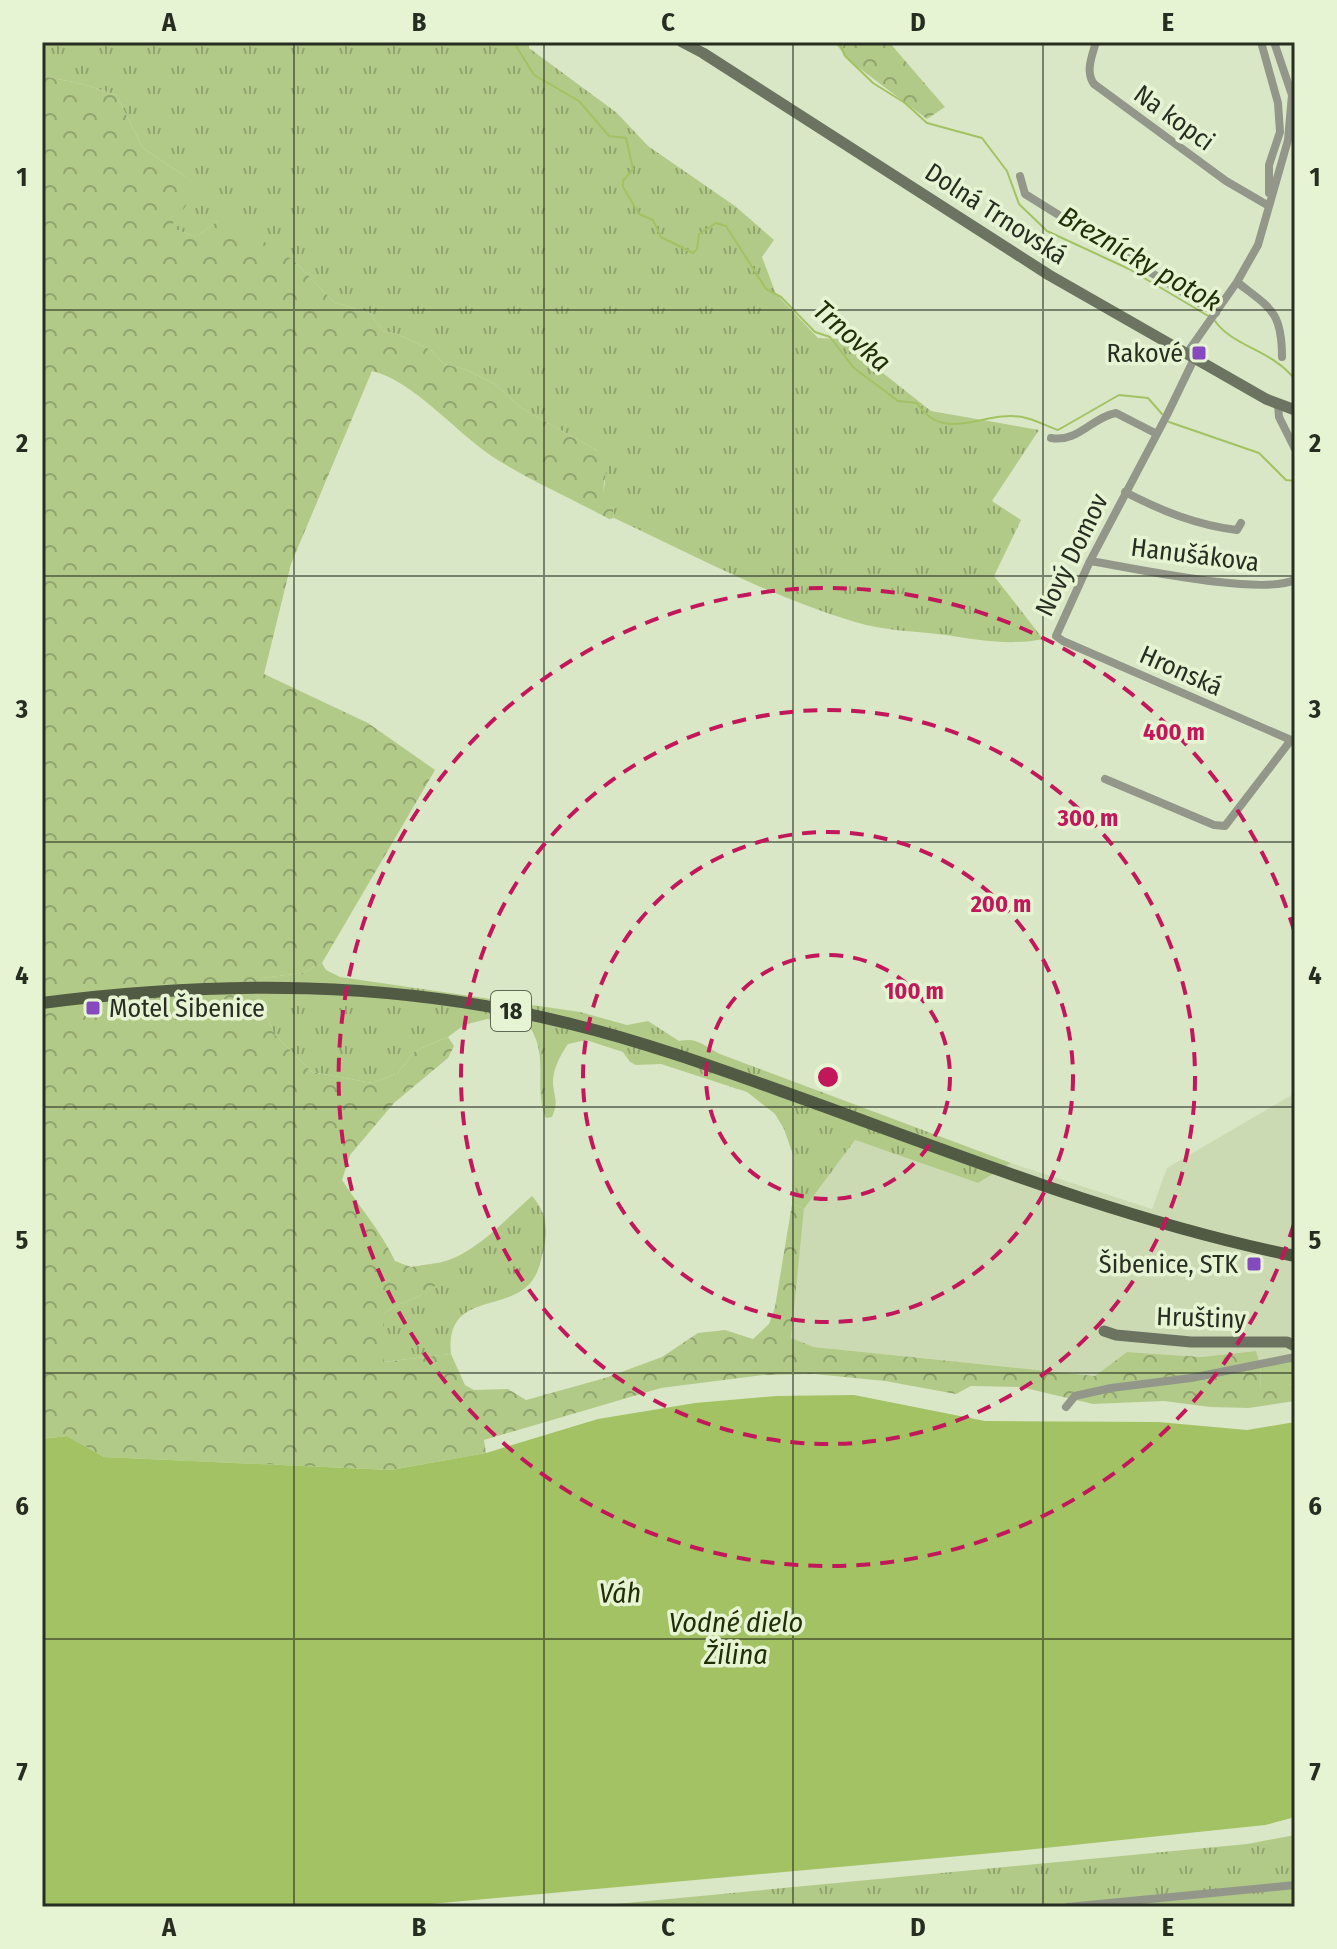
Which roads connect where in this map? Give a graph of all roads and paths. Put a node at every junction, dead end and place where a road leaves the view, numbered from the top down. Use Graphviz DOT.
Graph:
graph roads {
  1 [pos="682,42"];
  2 [pos="1096,42"];
  3 [pos="1274,42"];
  4 [pos="1262,43"];
  5 [pos="1280,60"];
  6 [pos="1020,176"];
  7 [pos="1269,206"];
  8 [pos="1237,282"];
  9 [pos="1213,316"];
  10 [pos="1191,355"];
  11 [pos="1282,357"];
  12 [pos="1278,405"];
  13 [pos="1295,410"];
  14 [pos="1157,434"];
  15 [pos="1051,438"];
  16 [pos="1295,449"];
  17 [pos="1125,492"];
  18 [pos="1241,523"];
  19 [pos="1090,561"];
  20 [pos="1295,580"];
  21 [pos="1056,636"];
  22 [pos="1293,740"];
  23 [pos="1105,779"];
  24 [pos="42,1003"];
  25 [pos="1295,1256"];
  26 [pos="1104,1331"];
  27 [pos="1295,1346"];
  28 [pos="1295,1357"];
  29 [pos="1066,1407"];
  30 [pos="1295,1885"];
  31 [pos="1068,1907"];
  1 -- 10 [label="street, Dolná Trnovská"];
  2 -- 7 [label="street, Na kopci"];
  3 -- 5 [label="street"];
  4 -- 5 [label="street"];
  4 -- 7 [label="street"];
  5 -- 7 [label="street"];
  6 -- 9 [label="street"];
  7 -- 8 [label="street"];
  8 -- 9 [label="street"];
  8 -- 11 [label="street"];
  9 -- 10 [label="street"];
  10 -- 12 [label="street, Dolná Trnovská"];
  10 -- 14 [label="street, Nový Domov"];
  12 -- 13 [label="street, Dolná Trnovská"];
  12 -- 16 [label="street"];
  14 -- 15 [label="street"];
  14 -- 17 [label="street, Nový Domov"];
  17 -- 18 [label="street, Nový Domov"];
  17 -- 19 [label="street, Nový Domov"];
  19 -- 20 [label="street, Hanušákova"];
  19 -- 21 [label="street, Nový Domov"];
  21 -- 22 [label="street, Hronská"];
  22 -- 23 [label="street"];
  24 -- 25 [label="main road, 18"];
  26 -- 27 [label="street, Hruštiny"];
  28 -- 29 [label="street"];
  30 -- 31 [label="street"];
}
